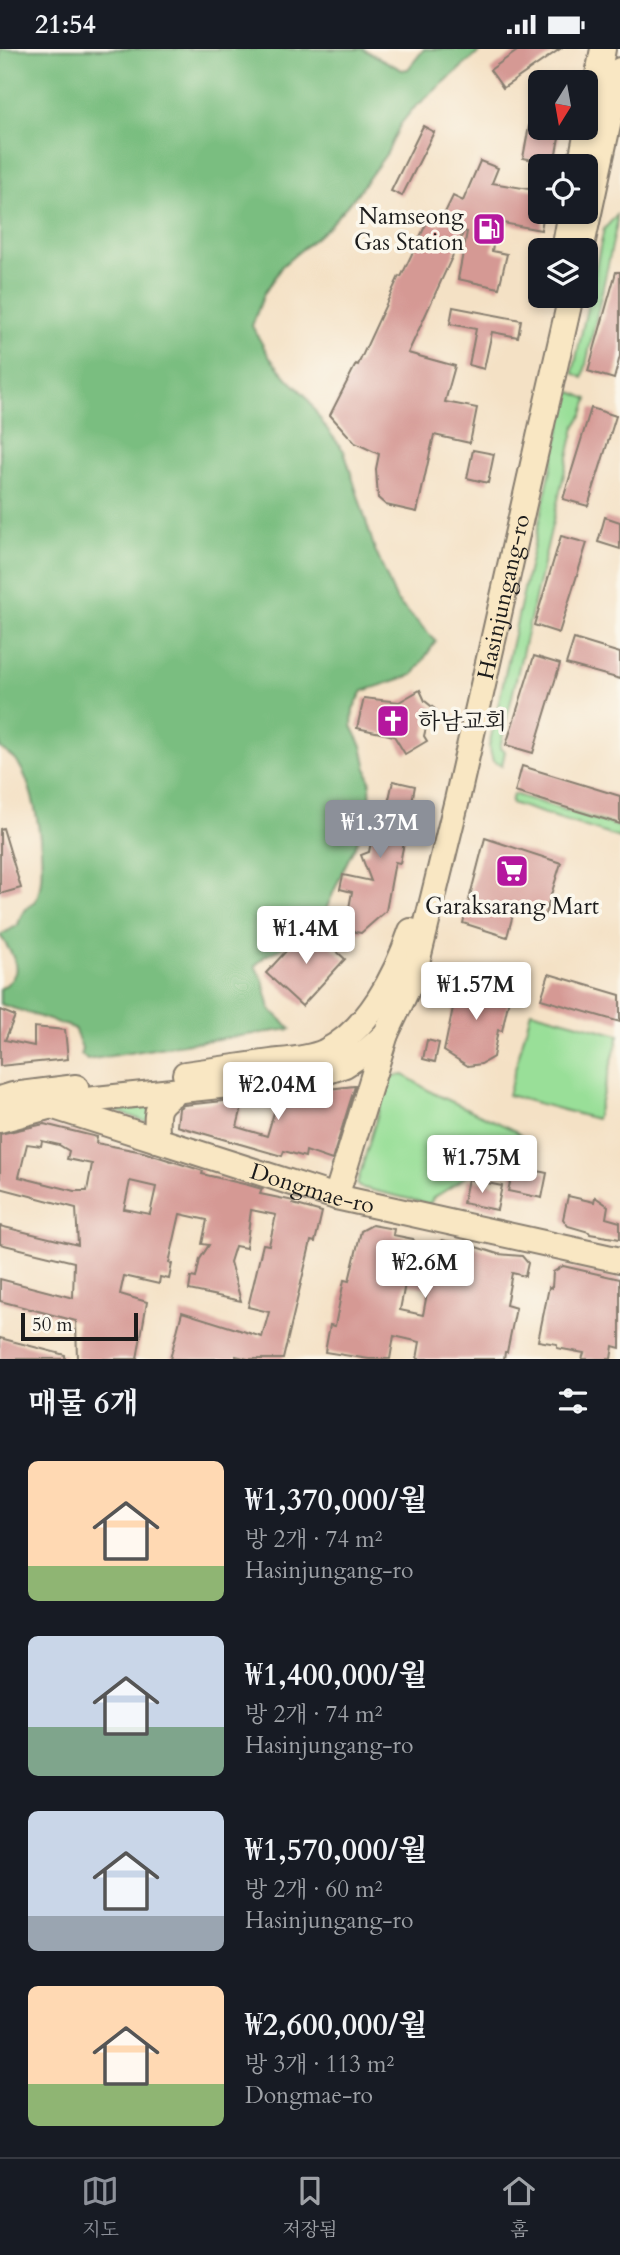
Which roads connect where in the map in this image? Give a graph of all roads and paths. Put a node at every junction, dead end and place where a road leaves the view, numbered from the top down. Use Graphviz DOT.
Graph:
graph roads {
  1 [pos="603,49"];
  2 [pos="620,70"];
  3 [pos="598,125"];
  4 [pos="554,308"];
  5 [pos="567,308"];
  6 [pos="545,383"];
  7 [pos="449,798"];
  8 [pos="386,1034"];
  9 [pos="178,1091"];
  10 [pos="4,1095"];
  11 [pos="52,1106"];
  12 [pos="0,1120"];
  13 [pos="157,1140"];
  14 [pos="336,1197"];
  15 [pos="620,1260"];
  1 -- 3 [label="street"];
  2 -- 3 [label="street"];
  4 -- 6 [label="street, Hasinjungang-ro"];
  5 -- 6 [label="street, Hasinjungang-ro"];
  6 -- 7 [label="street, Hasinjungang-ro"];
  7 -- 8 [label="street, Hasinjungang-ro"];
  7 -- 10 [label="street, Hasinjungang-ro"];
  8 -- 9 [label="street, Hasinjungang-ro"];
  8 -- 14 [label="street"];
  9 -- 11 [label="street, Hasinjungang-ro"];
  9 -- 13 [label="street"];
  10 -- 11 [label="street, Dongmae-ro"];
  11 -- 12 [label="street, Hasinjungang-ro"];
  11 -- 13 [label="street, Dongmae-ro"];
  13 -- 14 [label="street, Dongmae-ro"];
  14 -- 15 [label="street, Dongmae-ro"];
}
